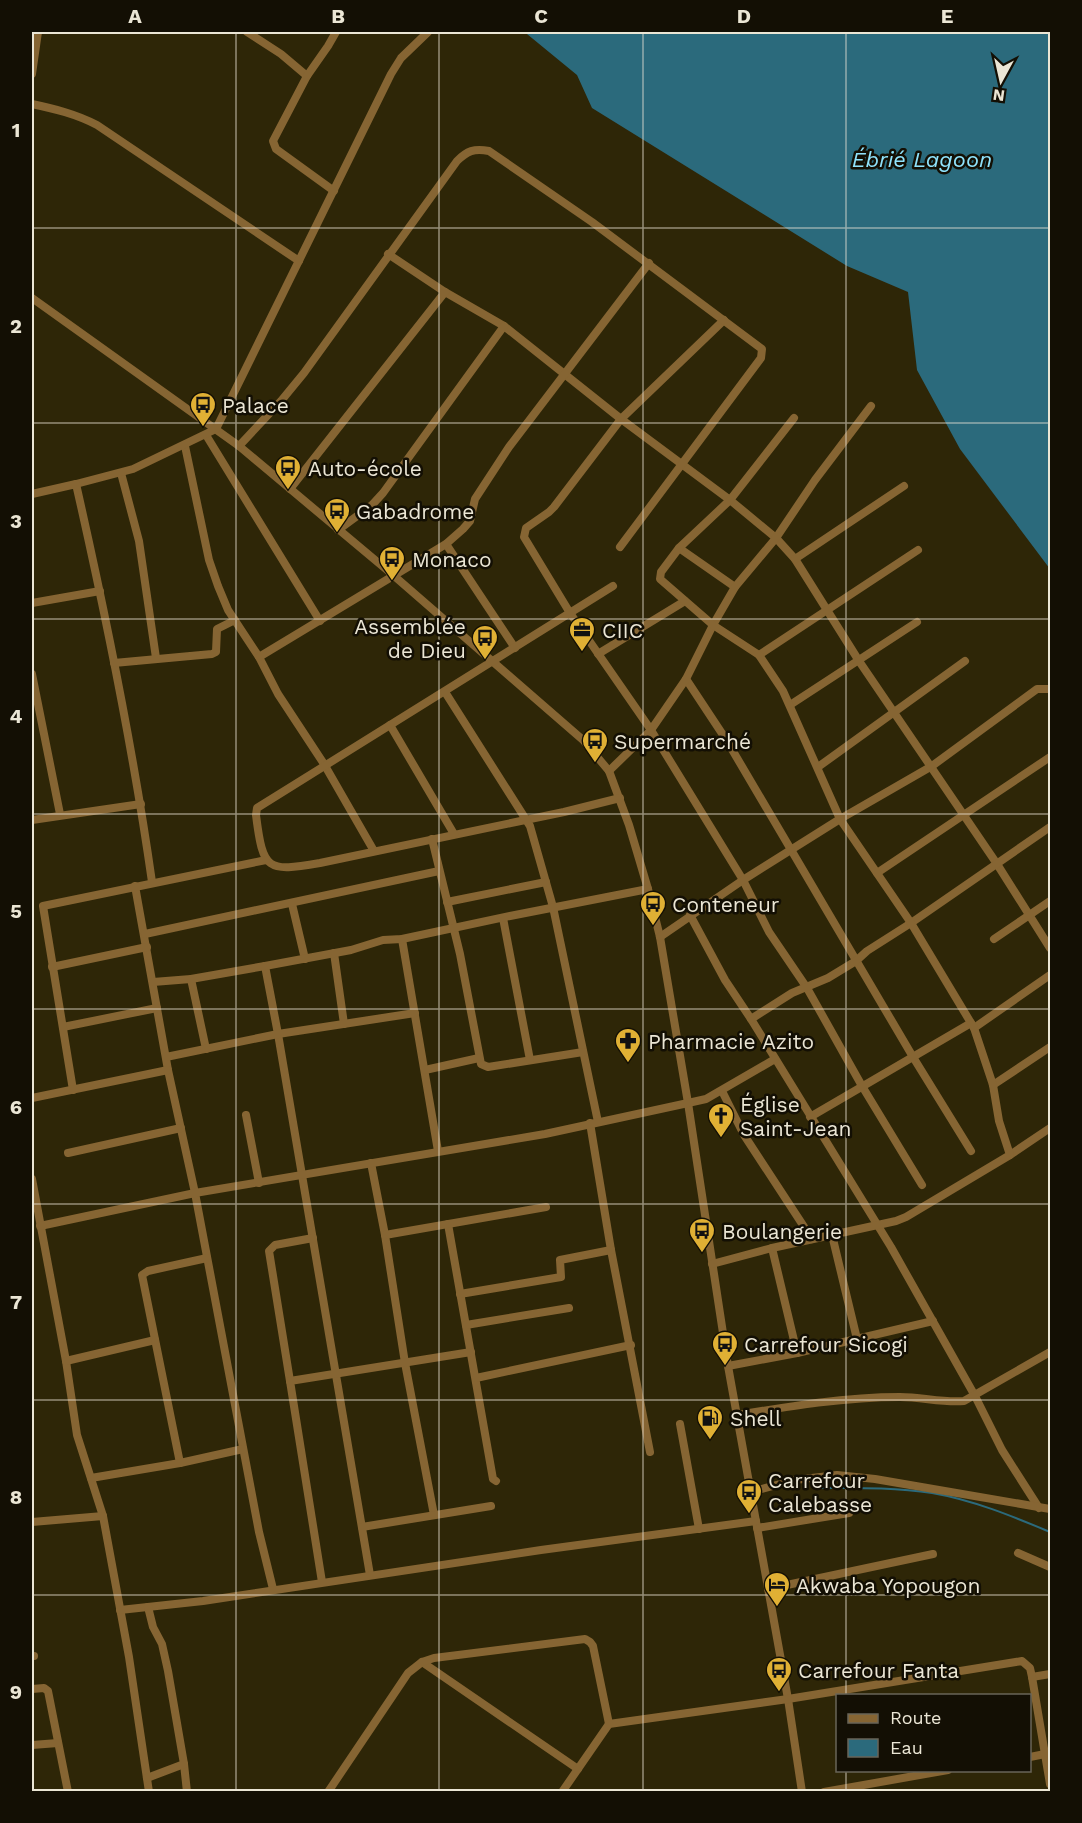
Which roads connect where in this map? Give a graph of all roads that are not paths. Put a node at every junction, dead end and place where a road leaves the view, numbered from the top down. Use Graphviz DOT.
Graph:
graph roads {
  1 [pos="38,32"];
  2 [pos="247,32"];
  3 [pos="336,32"];
  4 [pos="428,32"];
  5 [pos="32,74"];
  6 [pos="307,76"];
  7 [pos="32,104"];
  8 [pos="334,191"];
  9 [pos="388,254"];
  10 [pos="299,261"];
  11 [pos="649,263"];
  12 [pos="445,292"];
  13 [pos="32,298"];
  14 [pos="724,320"];
  15 [pos="504,326"];
  16 [pos="565,374"];
  17 [pos="871,406"];
  18 [pos="794,418"];
  19 [pos="621,419"];
  20 [pos="216,429"];
  21 [pos="206,435"];
  22 [pos="184,446"];
  23 [pos="239,446"];
  24 [pos="681,463"];
  25 [pos="121,473"];
  26 [pos="76,484"];
  27 [pos="904,486"];
  28 [pos="290,489"];
  29 [pos="32,494"];
  30 [pos="730,500"];
  31 [pos="338,530"];
  32 [pos="776,538"];
  33 [pos="446,544"];
  34 [pos="620,547"];
  35 [pos="680,548"];
  36 [pos="918,549"];
  37 [pos="795,559"];
  38 [pos="393,575"];
  39 [pos="613,586"];
  40 [pos="735,587"];
  41 [pos="100,591"];
  42 [pos="685,601"];
  43 [pos="32,603"];
  44 [pos="826,611"];
  45 [pos="570,613"];
  46 [pos="235,620"];
  47 [pos="320,621"];
  48 [pos="917,622"];
  49 [pos="713,624"];
  50 [pos="515,648"];
  51 [pos="598,654"];
  52 [pos="759,655"];
  53 [pos="259,657"];
  54 [pos="156,658"];
  55 [pos="859,661"];
  56 [pos="965,661"];
  57 [pos="493,662"];
  58 [pos="114,663"];
  59 [pos="32,674"];
  60 [pos="686,679"];
  61 [pos="1050,689"];
  62 [pos="445,692"];
  63 [pos="790,705"];
  64 [pos="895,712"];
  65 [pos="390,725"];
  66 [pos="651,730"];
  67 [pos="1050,757"];
  68 [pos="324,764"];
  69 [pos="932,766"];
  70 [pos="818,767"];
  71 [pos="609,771"];
  72 [pos="620,798"];
  73 [pos="141,804"];
  74 [pos="60,814"];
  75 [pos="964,815"];
  76 [pos="526,819"];
  77 [pos="840,819"];
  78 [pos="32,820"];
  79 [pos="1050,827"];
  80 [pos="454,834"];
  81 [pos="432,839"];
  82 [pos="790,850"];
  83 [pos="374,851"];
  84 [pos="266,860"];
  85 [pos="997,864"];
  86 [pos="439,871"];
  87 [pos="877,873"];
  88 [pos="743,880"];
  89 [pos="152,882"];
  90 [pos="546,882"];
  91 [pos="135,886"];
  92 [pos="648,889"];
  93 [pos="1050,901"];
  94 [pos="447,902"];
  95 [pos="292,904"];
  96 [pos="553,907"];
  97 [pos="690,915"];
  98 [pos="1030,915"];
  99 [pos="503,918"];
  100 [pos="911,923"];
  101 [pos="453,928"];
  102 [pos="145,934"];
  103 [pos="660,937"];
  104 [pos="402,939"];
  105 [pos="994,939"];
  106 [pos="147,947"];
  107 [pos="1050,948"];
  108 [pos="334,953"];
  109 [pos="305,959"];
  110 [pos="856,961"];
  111 [pos="265,966"];
  112 [pos="52,967"];
  113 [pos="1050,975"];
  114 [pos="191,979"];
  115 [pos="153,982"];
  116 [pos="807,988"];
  117 [pos="157,1008"];
  118 [pos="415,1013"];
  119 [pos="752,1019"];
  120 [pos="344,1024"];
  121 [pos="973,1025"];
  122 [pos="63,1027"];
  123 [pos="278,1034"];
  124 [pos="1050,1047"];
  125 [pos="206,1049"];
  126 [pos="584,1052"];
  127 [pos="166,1057"];
  128 [pos="913,1057"];
  129 [pos="480,1058"];
  130 [pos="775,1059"];
  131 [pos="530,1060"];
  132 [pos="168,1070"];
  133 [pos="425,1070"];
  134 [pos="993,1085"];
  135 [pos="862,1086"];
  136 [pos="73,1090"];
  137 [pos="722,1091"];
  138 [pos="32,1098"];
  139 [pos="688,1103"];
  140 [pos="246,1115"];
  141 [pos="810,1117"];
  142 [pos="594,1122"];
  143 [pos="181,1128"];
  144 [pos="1050,1128"];
  145 [pos="971,1151"];
  146 [pos="438,1152"];
  147 [pos="68,1153"];
  148 [pos="1010,1155"];
  149 [pos="371,1163"];
  150 [pos="302,1176"];
  151 [pos="32,1179"];
  152 [pos="259,1183"];
  153 [pos="922,1185"];
  154 [pos="195,1193"];
  155 [pos="546,1207"];
  156 [pos="448,1224"];
  157 [pos="877,1224"];
  158 [pos="40,1226"];
  159 [pos="385,1235"];
  160 [pos="832,1235"];
  161 [pos="312,1238"];
  162 [pos="812,1239"];
  163 [pos="772,1248"];
  164 [pos="611,1250"];
  165 [pos="207,1258"];
  166 [pos="712,1263"];
  167 [pos="460,1294"];
  168 [pos="569,1308"];
  169 [pos="933,1321"];
  170 [pos="466,1325"];
  171 [pos="857,1339"];
  172 [pos="155,1340"];
  173 [pos="631,1346"];
  174 [pos="471,1352"];
  175 [pos="1050,1352"];
  176 [pos="797,1353"];
  177 [pos="66,1361"];
  178 [pos="405,1363"];
  179 [pos="728,1366"];
  180 [pos="335,1373"];
  181 [pos="476,1378"];
  182 [pos="290,1381"];
  183 [pos="975,1396"];
  184 [pos="738,1415"];
  185 [pos="680,1424"];
  186 [pos="243,1449"];
  187 [pos="650,1452"];
  188 [pos="180,1463"];
  189 [pos="91,1478"];
  190 [pos="496,1480"];
  191 [pos="750,1492"];
  192 [pos="491,1506"];
  193 [pos="1039,1508"];
  194 [pos="1050,1509"];
  195 [pos="849,1513"];
  196 [pos="434,1515"];
  197 [pos="103,1516"];
  198 [pos="32,1522"];
  199 [pos="756,1525"];
  200 [pos="362,1527"];
  201 [pos="699,1529"];
  202 [pos="1018,1553"];
  203 [pos="933,1554"];
  204 [pos="1050,1567"];
  205 [pos="370,1575"];
  206 [pos="322,1582"];
  207 [pos="273,1589"];
  208 [pos="768,1589"];
  209 [pos="148,1607"];
  210 [pos="120,1610"];
  211 [pos="422,1662"];
  212 [pos="1049,1672"];
  213 [pos="1032,1677"];
  214 [pos="32,1689"];
  215 [pos="788,1699"];
  216 [pos="609,1724"];
  217 [pos="58,1743"];
  218 [pos="32,1745"];
  219 [pos="1045,1754"];
  220 [pos="1031,1757"];
  221 [pos="184,1764"];
  222 [pos="578,1769"];
  223 [pos="936,1772"];
  224 [pos="147,1778"];
  225 [pos="1050,1784"];
  226 [pos="68,1791"];
  227 [pos="149,1791"];
  228 [pos="187,1791"];
  229 [pos="328,1791"];
  230 [pos="561,1791"];
  231 [pos="802,1791"];
  232 [pos="824,1791"];
  1 -- 5 [label="street"];
  2 -- 6 [label="street"];
  3 -- 6 [label="street"];
  4 -- 8 [label="street"];
  6 -- 8 [label="street"];
  7 -- 10 [label="street"];
  8 -- 10 [label="street"];
  9 -- 11 [label="street"];
  9 -- 12 [label="street"];
  9 -- 23 [label="street"];
  10 -- 20 [label="street"];
  11 -- 14 [label="street"];
  11 -- 16 [label="street"];
  12 -- 15 [label="street"];
  12 -- 28 [label="street"];
  13 -- 20 [label="street"];
  14 -- 19 [label="street"];
  14 -- 24 [label="street"];
  15 -- 16 [label="street"];
  15 -- 31 [label="street"];
  16 -- 19 [label="street"];
  16 -- 33 [label="street"];
  17 -- 32 [label="street"];
  18 -- 30 [label="street"];
  19 -- 24 [label="street"];
  19 -- 45 [label="street"];
  20 -- 21 [label="street"];
  20 -- 23 [label="street"];
  21 -- 22 [label="street"];
  21 -- 47 [label="street"];
  22 -- 25 [label="street"];
  22 -- 46 [label="street"];
  23 -- 28 [label="street"];
  24 -- 30 [label="street"];
  24 -- 34 [label="street"];
  25 -- 26 [label="street"];
  25 -- 54 [label="street"];
  26 -- 29 [label="street"];
  26 -- 41 [label="street"];
  27 -- 37 [label="street"];
  28 -- 31 [label="street"];
  30 -- 32 [label="street"];
  30 -- 35 [label="street"];
  31 -- 38 [label="street"];
  32 -- 37 [label="street"];
  32 -- 40 [label="street"];
  33 -- 38 [label="street"];
  33 -- 50 [label="street"];
  35 -- 40 [label="street"];
  35 -- 42 [label="street"];
  36 -- 44 [label="street"];
  37 -- 44 [label="street"];
  38 -- 47 [label="street"];
  38 -- 57 [label="street"];
  39 -- 45 [label="street"];
  40 -- 49 [label="street"];
  41 -- 43 [label="street"];
  41 -- 58 [label="street"];
  42 -- 49 [label="street"];
  42 -- 51 [label="street"];
  44 -- 52 [label="street"];
  44 -- 55 [label="street"];
  45 -- 50 [label="street"];
  45 -- 51 [label="street"];
  46 -- 53 [label="street"];
  46 -- 54 [label="street"];
  47 -- 53 [label="street"];
  48 -- 55 [label="street"];
  49 -- 52 [label="street"];
  49 -- 60 [label="street"];
  50 -- 57 [label="street"];
  51 -- 66 [label="street"];
  52 -- 63 [label="street"];
  53 -- 68 [label="street"];
  54 -- 58 [label="street"];
  55 -- 63 [label="street"];
  55 -- 64 [label="street"];
  56 -- 64 [label="street"];
  57 -- 62 [label="street"];
  57 -- 71 [label="street"];
  58 -- 73 [label="street"];
  59 -- 74 [label="street"];
  60 -- 66 [label="street"];
  60 -- 82 [label="street"];
  61 -- 69 [label="street"];
  62 -- 65 [label="street"];
  62 -- 76 [label="street"];
  63 -- 70 [label="street"];
  64 -- 69 [label="street"];
  64 -- 70 [label="street"];
  65 -- 68 [label="street"];
  65 -- 80 [label="street"];
  66 -- 71 [label="street"];
  66 -- 88 [label="street"];
  67 -- 75 [label="street"];
  68 -- 83 [label="street"];
  68 -- 84 [label="street"];
  69 -- 75 [label="street"];
  69 -- 77 [label="street"];
  70 -- 77 [label="street"];
  71 -- 72 [label="street"];
  72 -- 76 [label="street"];
  72 -- 92 [label="street"];
  73 -- 74 [label="street"];
  73 -- 89 [label="street"];
  74 -- 78 [label="street"];
  75 -- 85 [label="street"];
  75 -- 87 [label="street"];
  76 -- 80 [label="street"];
  76 -- 90 [label="street"];
  77 -- 82 [label="street"];
  77 -- 87 [label="street"];
  79 -- 85 [label="street"];
  80 -- 81 [label="street"];
  81 -- 83 [label="street"];
  81 -- 86 [label="street"];
  82 -- 88 [label="street"];
  82 -- 110 [label="street"];
  83 -- 84 [label="street"];
  84 -- 89 [label="street"];
  85 -- 98 [label="street"];
  85 -- 100 [label="street"];
  86 -- 94 [label="street"];
  86 -- 95 [label="street"];
  87 -- 100 [label="street"];
  88 -- 97 [label="street"];
  88 -- 116 [label="street"];
  89 -- 91 [label="street"];
  90 -- 94 [label="street"];
  90 -- 96 [label="street"];
  91 -- 102 [label="street"];
  91 -- 112 [label="street"];
  92 -- 96 [label="street"];
  92 -- 103 [label="street"];
  93 -- 98 [label="street"];
  94 -- 101 [label="street"];
  95 -- 102 [label="street"];
  95 -- 109 [label="street"];
  96 -- 99 [label="street"];
  96 -- 126 [label="street"];
  97 -- 103 [label="street"];
  97 -- 119 [label="street"];
  98 -- 105 [label="street"];
  98 -- 107 [label="street"];
  99 -- 101 [label="street"];
  99 -- 131 [label="street"];
  100 -- 110 [label="street"];
  100 -- 121 [label="street"];
  101 -- 104 [label="street"];
  101 -- 129 [label="street"];
  102 -- 106 [label="street"];
  103 -- 139 [label="street"];
  104 -- 108 [label="street"];
  104 -- 118 [label="street"];
  106 -- 112 [label="street"];
  106 -- 115 [label="street"];
  108 -- 109 [label="street"];
  108 -- 120 [label="street"];
  109 -- 111 [label="street"];
  110 -- 116 [label="street"];
  110 -- 128 [label="street"];
  111 -- 114 [label="street"];
  111 -- 123 [label="street"];
  112 -- 122 [label="street"];
  113 -- 121 [label="street"];
  114 -- 115 [label="street"];
  114 -- 125 [label="street"];
  115 -- 117 [label="street"];
  116 -- 119 [label="street"];
  116 -- 135 [label="street"];
  117 -- 122 [label="street"];
  117 -- 127 [label="street"];
  118 -- 120 [label="street"];
  118 -- 133 [label="street"];
  119 -- 130 [label="street"];
  120 -- 123 [label="street"];
  121 -- 128 [label="street"];
  121 -- 134 [label="street"];
  122 -- 136 [label="street"];
  123 -- 125 [label="street"];
  123 -- 150 [label="street"];
  124 -- 134 [label="street"];
  125 -- 127 [label="street"];
  126 -- 131 [label="street"];
  126 -- 142 [label="street"];
  127 -- 132 [label="street"];
  128 -- 135 [label="street"];
  128 -- 145 [label="street"];
  129 -- 131 [label="street"];
  129 -- 133 [label="street"];
  130 -- 137 [label="street"];
  130 -- 141 [label="street"];
  132 -- 136 [label="street"];
  132 -- 143 [label="street"];
  133 -- 146 [label="street"];
  134 -- 148 [label="street"];
  135 -- 141 [label="street"];
  135 -- 153 [label="street"];
  136 -- 138 [label="street"];
  137 -- 139 [label="street"];
  137 -- 162 [label="street"];
  139 -- 142 [label="street"];
  139 -- 166 [label="street"];
  140 -- 152 [label="street"];
  141 -- 157 [label="street"];
  142 -- 146 [label="street"];
  142 -- 164 [label="street"];
  143 -- 147 [label="street"];
  143 -- 154 [label="street"];
  144 -- 148 [label="street"];
  146 -- 149 [label="street"];
  148 -- 157 [label="street"];
  149 -- 150 [label="street"];
  149 -- 159 [label="street"];
  150 -- 152 [label="street"];
  150 -- 161 [label="street"];
  151 -- 158 [label="street"];
  152 -- 154 [label="street"];
  154 -- 158 [label="street"];
  154 -- 165 [label="street"];
  155 -- 156 [label="street"];
  156 -- 159 [label="street"];
  156 -- 167 [label="street"];
  157 -- 160 [label="street"];
  157 -- 169 [label="street"];
  158 -- 177 [label="street"];
  159 -- 178 [label="street"];
  160 -- 162 [label="street"];
  160 -- 171 [label="street"];
  161 -- 180 [label="street"];
  161 -- 182 [label="street"];
  162 -- 163 [label="street"];
  163 -- 166 [label="street"];
  163 -- 176 [label="street"];
  164 -- 167 [label="street"];
  164 -- 173 [label="street"];
  165 -- 172 [label="street"];
  165 -- 186 [label="street"];
  166 -- 179 [label="street"];
  167 -- 170 [label="street"];
  168 -- 170 [label="street"];
  169 -- 171 [label="street"];
  169 -- 183 [label="street"];
  170 -- 174 [label="street"];
  171 -- 176 [label="street"];
  172 -- 177 [label="street"];
  172 -- 188 [label="street"];
  173 -- 181 [label="street"];
  173 -- 187 [label="street"];
  174 -- 178 [label="street"];
  174 -- 181 [label="street"];
  175 -- 183 [label="street"];
  176 -- 179 [label="street"];
  177 -- 189 [label="street"];
  178 -- 180 [label="street"];
  178 -- 196 [label="street"];
  179 -- 184 [label="street"];
  180 -- 182 [label="street"];
  180 -- 200 [label="street"];
  181 -- 190 [label="street"];
  182 -- 206 [label="street"];
  183 -- 184 [label="street"];
  183 -- 193 [label="street"];
  184 -- 191 [label="street"];
  185 -- 201 [label="street"];
  186 -- 188 [label="street"];
  186 -- 207 [label="street"];
  188 -- 189 [label="street"];
  189 -- 197 [label="street"];
  191 -- 193 [label="street"];
  191 -- 199 [label="street"];
  192 -- 196 [label="street"];
  193 -- 194 [label="street"];
  195 -- 199 [label="street"];
  196 -- 200 [label="street"];
  197 -- 198 [label="street"];
  197 -- 210 [label="street"];
  199 -- 201 [label="street"];
  199 -- 208 [label="street"];
  200 -- 205 [label="street"];
  201 -- 205 [label="street"];
  202 -- 204 [label="street"];
  203 -- 208 [label="street"];
  205 -- 206 [label="street"];
  206 -- 207 [label="street"];
  207 -- 209 [label="street"];
  208 -- 215 [label="street"];
  209 -- 210 [label="street"];
  209 -- 221 [label="street"];
  210 -- 224 [label="street"];
  211 -- 216 [label="street"];
  211 -- 222 [label="street"];
  211 -- 229 [label="street"];
  212 -- 213 [label="street"];
  213 -- 215 [label="street"];
  213 -- 219 [label="street"];
  214 -- 217 [label="street"];
  215 -- 216 [label="street"];
  215 -- 231 [label="street"];
  216 -- 222 [label="street"];
  217 -- 218 [label="street"];
  217 -- 226 [label="street"];
  219 -- 220 [label="street"];
  219 -- 225 [label="street"];
  221 -- 224 [label="street"];
  221 -- 228 [label="street"];
  222 -- 230 [label="street"];
  223 -- 232 [label="street"];
  224 -- 227 [label="street"];
}
